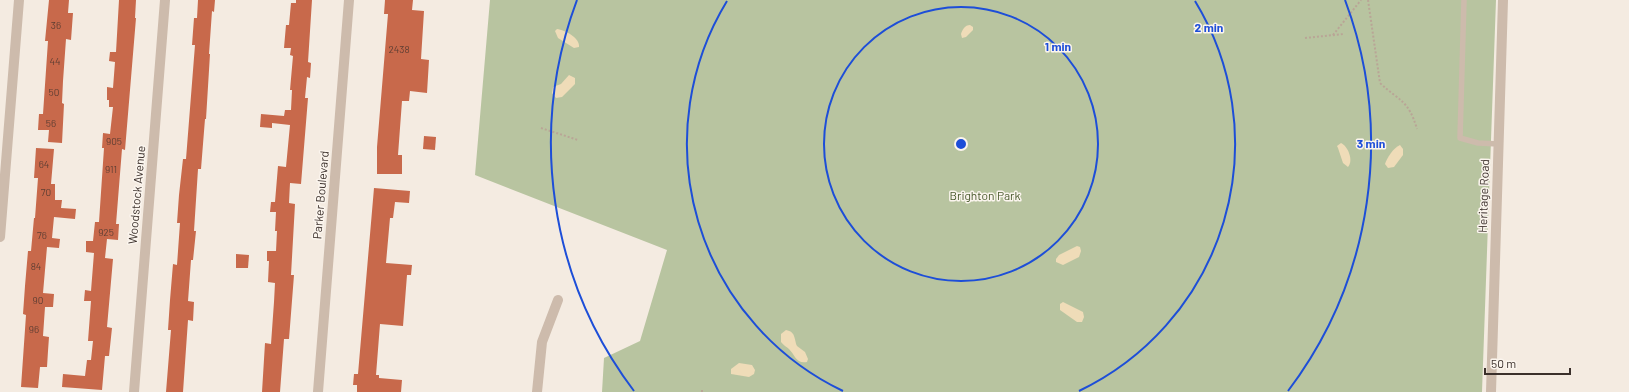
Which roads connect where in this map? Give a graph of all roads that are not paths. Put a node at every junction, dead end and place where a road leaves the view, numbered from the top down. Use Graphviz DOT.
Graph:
graph roads {
  1 [pos="19,0"];
  2 [pos="165,0"];
  3 [pos="349,0"];
  4 [pos="1464,0"];
  5 [pos="1503,0"];
  6 [pos="1499,144"];
  7 [pos="0,237"];
  8 [pos="558,300"];
  9 [pos="134,392"];
  10 [pos="318,392"];
  11 [pos="537,392"];
  12 [pos="1491,392"];
  1 -- 7 [label="street"];
  2 -- 9 [label="street, Woodstock Avenue"];
  3 -- 10 [label="street, Parker Boulevard"];
  4 -- 6 [label="lane"];
  5 -- 6 [label="street, Heritage Road"];
  6 -- 12 [label="street, Heritage Road"];
  8 -- 11 [label="street"];
}
